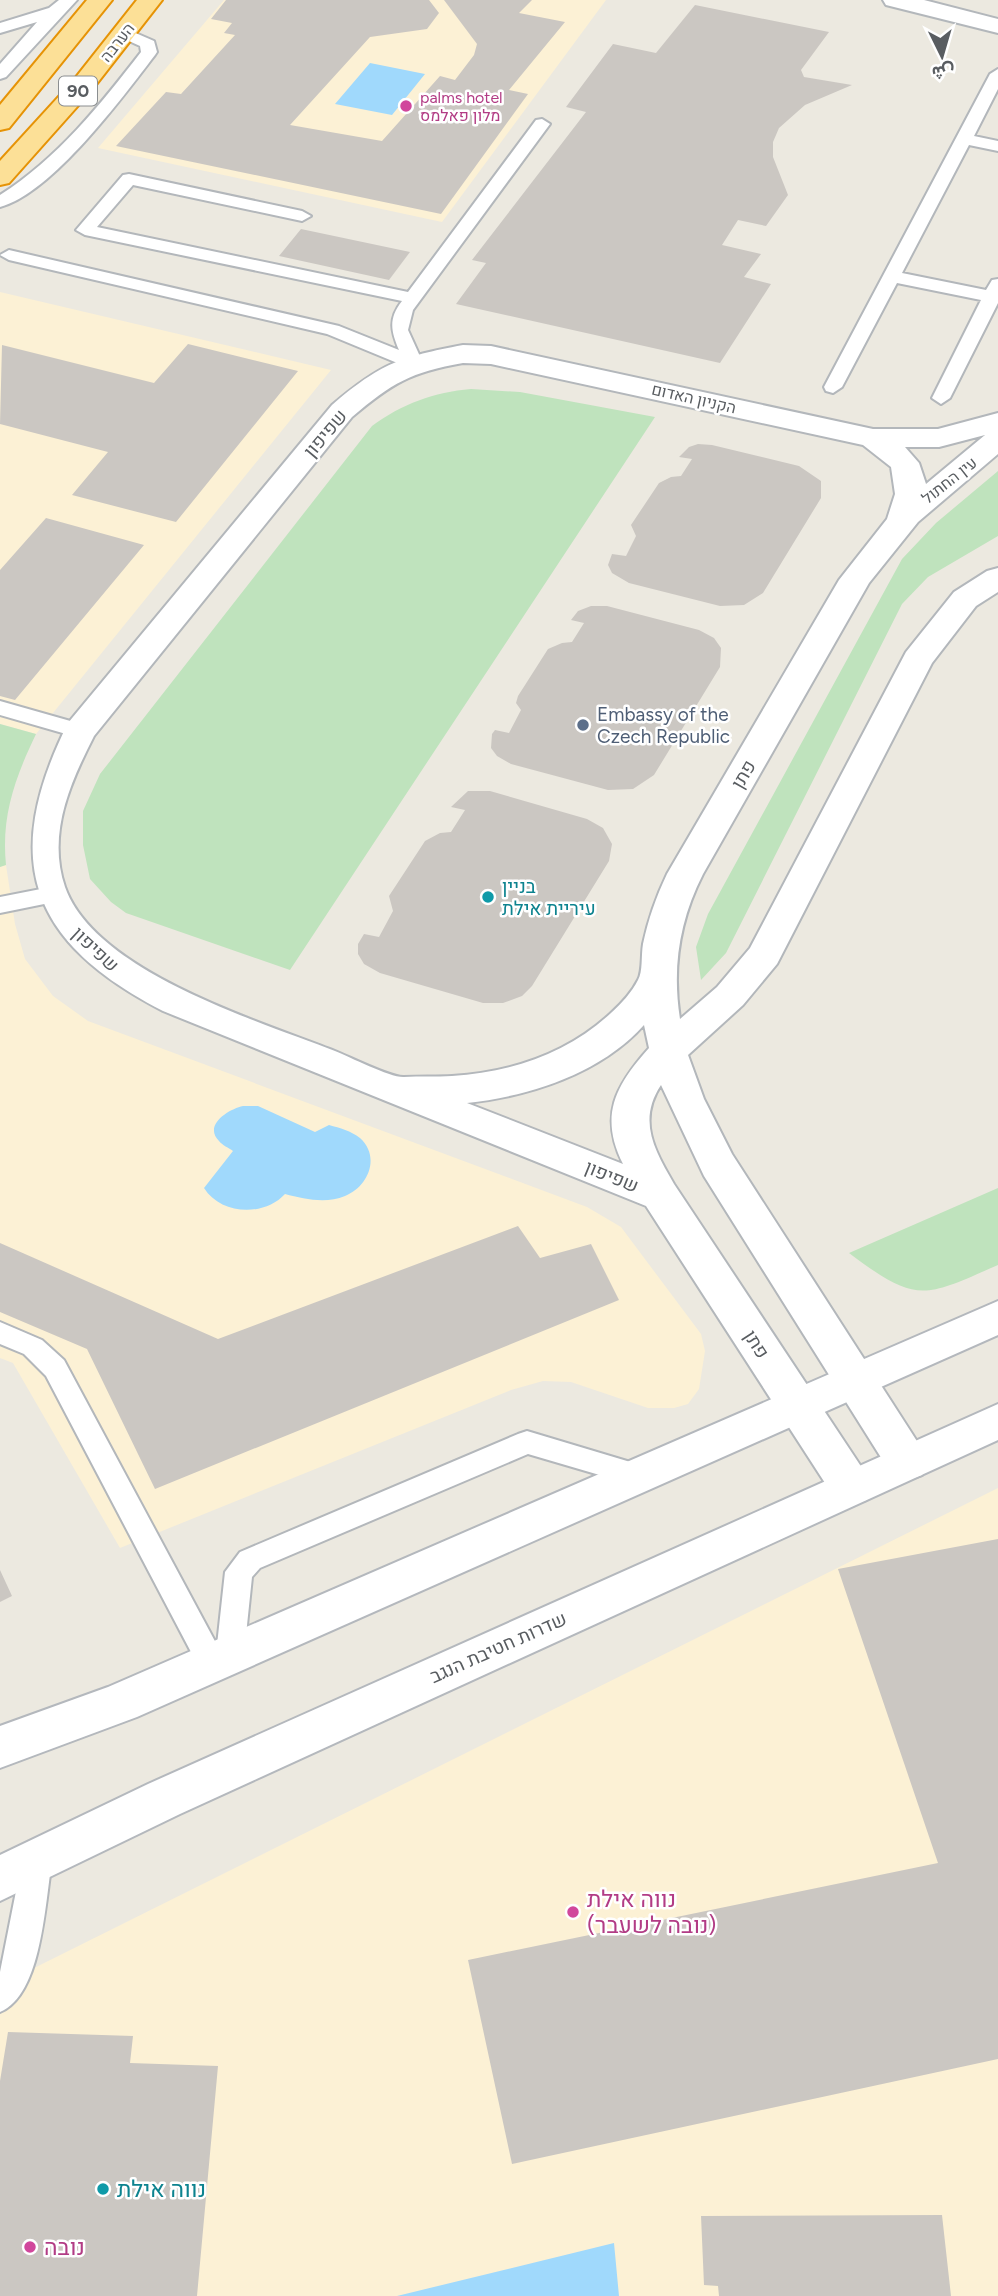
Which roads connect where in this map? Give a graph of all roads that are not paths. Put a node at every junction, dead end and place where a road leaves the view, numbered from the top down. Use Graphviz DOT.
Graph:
graph roads {
  1 [pos="69,0"];
  2 [pos="100,0"];
  3 [pos="149,0"];
  4 [pos="895,0"];
  5 [pos="957,0"];
  6 [pos="998,10"];
  7 [pos="54,12"];
  8 [pos="998,26"];
  9 [pos="0,27"];
  10 [pos="124,33"];
  11 [pos="0,74"];
  12 [pos="998,74"];
  13 [pos="0,122"];
  14 [pos="542,124"];
  15 [pos="963,139"];
  16 [pos="998,146"];
  17 [pos="0,177"];
  18 [pos="0,202"];
  19 [pos="302,216"];
  20 [pos="9,255"];
  21 [pos="891,276"];
  22 [pos="996,293"];
  23 [pos="413,298"];
  24 [pos="414,363"];
  25 [pos="834,387"];
  26 [pos="941,398"];
  27 [pos="998,422"];
  28 [pos="873,438"];
  29 [pos="998,439"];
  30 [pos="901,521"];
  31 [pos="998,578"];
  32 [pos="0,708"];
  33 [pos="80,731"];
  34 [pos="51,895"];
  35 [pos="0,905"];
  36 [pos="659,979"];
  37 [pos="667,1053"];
  38 [pos="382,1085"];
  39 [pos="660,1195"];
  40 [pos="998,1317"];
  41 [pos="0,1333"];
  42 [pos="855,1380"];
  43 [pos="797,1405"];
  44 [pos="998,1421"];
  45 [pos="907,1462"];
  46 [pos="637,1475"];
  47 [pos="851,1487"];
  48 [pos="221,1658"];
  49 [pos="0,1746"];
  50 [pos="19,1870"];
  51 [pos="0,1997"];
  1 -- 7 [label="lane"];
  2 -- 13 [label="highway, 90"];
  3 -- 10 [label="highway, הערבה / 90"];
  4 -- 8 [label="street"];
  5 -- 6 [label="street"];
  7 -- 9 [label="lane"];
  7 -- 11 [label="lane"];
  10 -- 17 [label="highway, הערבה / 90"];
  10 -- 18 [label="lane"];
  12 -- 15 [label="lane"];
  14 -- 23 [label="lane"];
  15 -- 16 [label="lane"];
  15 -- 21 [label="lane"];
  19 -- 23 [label="lane"];
  20 -- 24 [label="lane"];
  21 -- 22 [label="lane"];
  21 -- 25 [label="lane"];
  22 -- 26 [label="lane"];
  23 -- 24 [label="lane"];
  24 -- 28 [label="street, הקניון האדום"];
  24 -- 33 [label="street, שפיפון"];
  27 -- 28 [label="street, עין החתול"];
  28 -- 30 [label="street, הקניון האדום"];
  29 -- 30 [label="street, עין החתול"];
  30 -- 36 [label="street, פתן"];
  31 -- 37 [label="street"];
  32 -- 33 [label="lane"];
  33 -- 34 [label="street, שפיפון"];
  34 -- 35 [label="lane"];
  34 -- 38 [label="street, שפיפון"];
  36 -- 37 [label="street, פתן"];
  36 -- 38 [label="street"];
  37 -- 39 [label="street, פתן"];
  37 -- 42 [label="street, פתן"];
  38 -- 39 [label="street, שפיפון"];
  39 -- 43 [label="street, פתן"];
  40 -- 42 [label="street"];
  41 -- 48 [label="lane"];
  42 -- 43 [label="street"];
  42 -- 45 [label="street, פתן"];
  43 -- 46 [label="street"];
  43 -- 47 [label="street, פתן"];
  44 -- 45 [label="street, שדרות חטיבת הנגב"];
  45 -- 47 [label="street, שדרות חטיבת הנגב"];
  46 -- 48 [label="street"];
  46 -- 48 [label="lane"];
  47 -- 50 [label="street, שדרות חטיבת הנגב"];
  48 -- 49 [label="street"];
  50 -- 51 [label="lane"];
}
